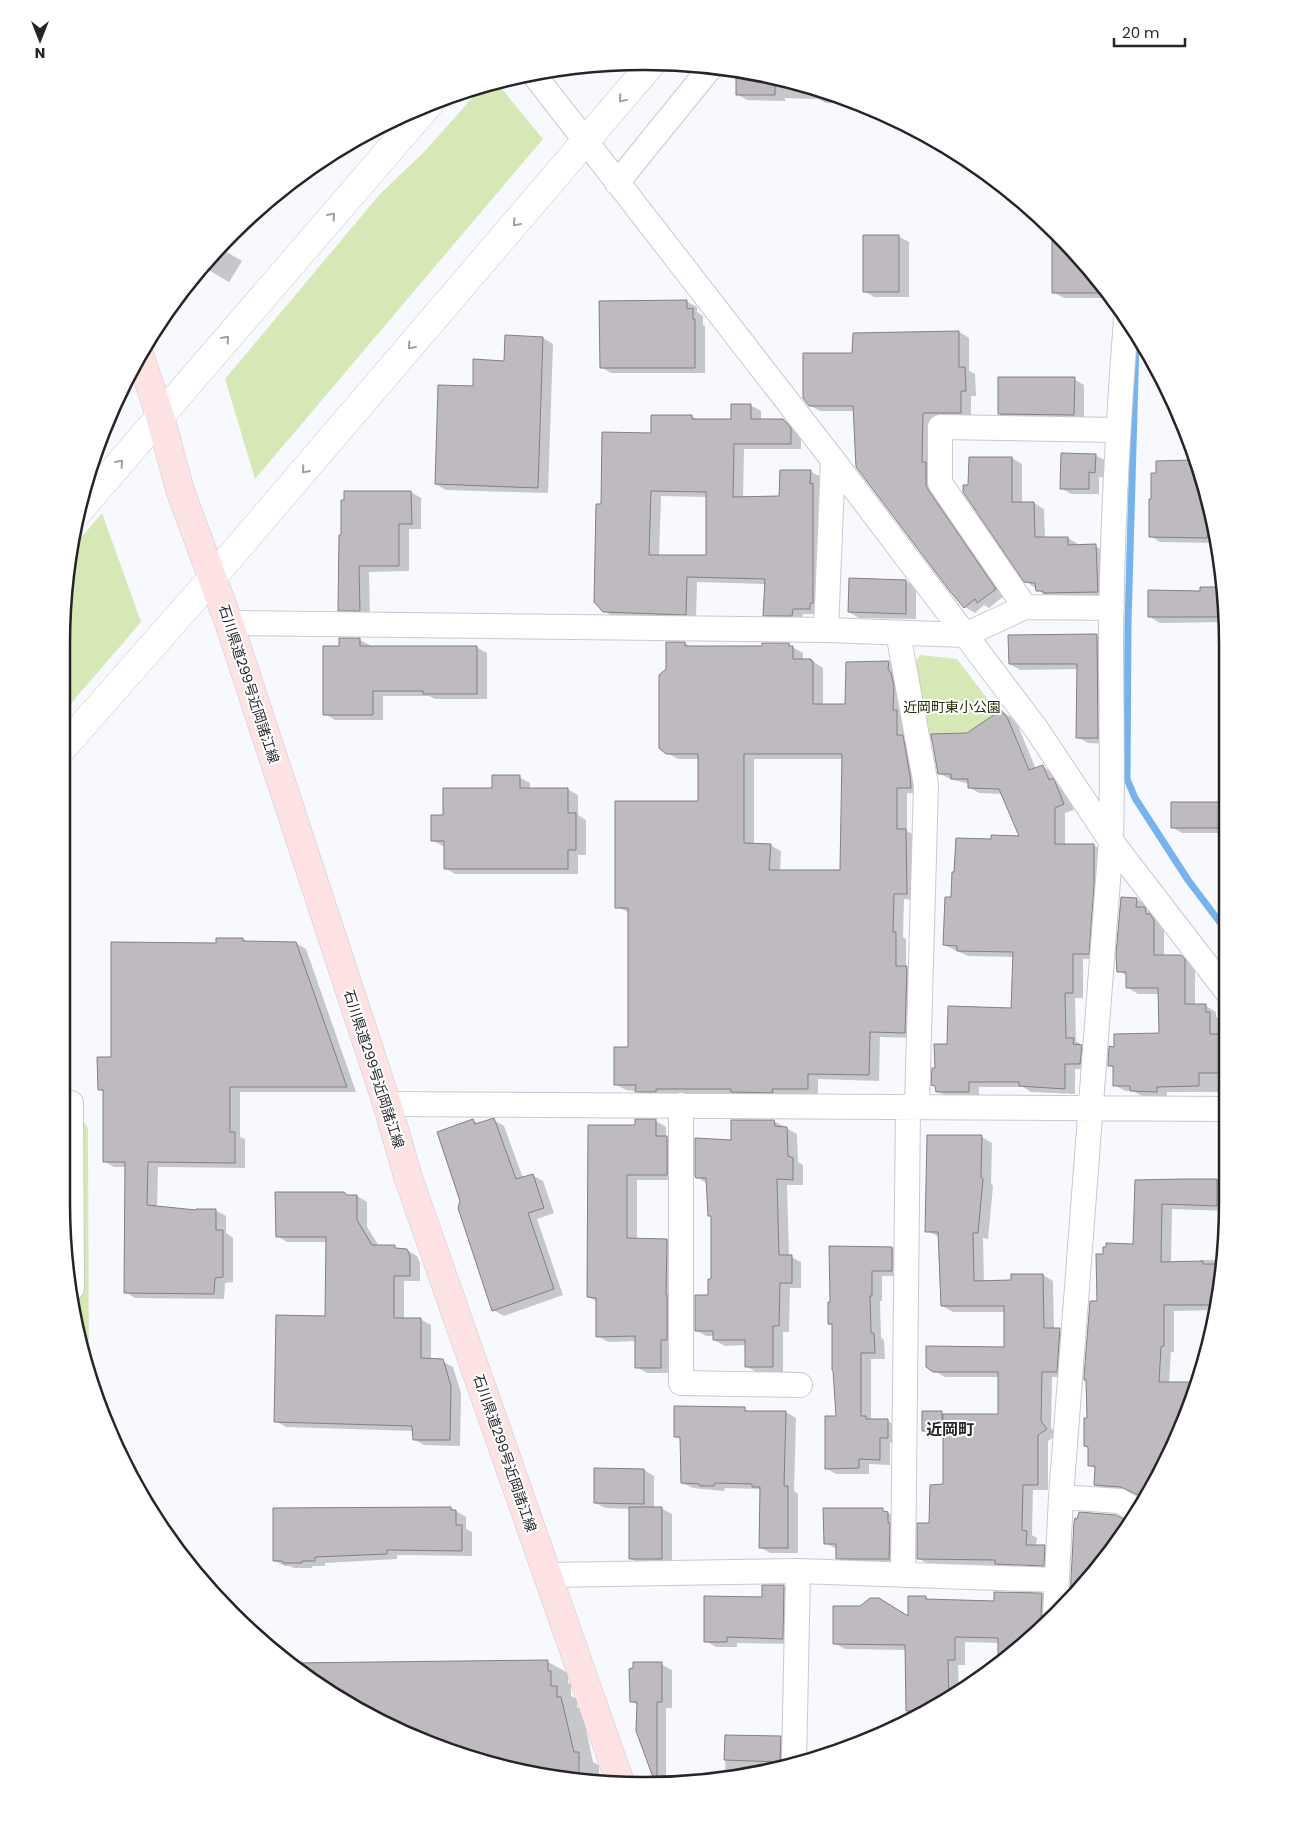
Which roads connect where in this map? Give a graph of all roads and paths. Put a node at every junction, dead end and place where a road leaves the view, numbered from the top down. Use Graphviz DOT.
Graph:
graph roads {
  1 [pos="646,70"];
  2 [pos="706,74"];
  3 [pos="538,80"];
  4 [pos="418,117"];
  5 [pos="586,142"];
  6 [pos="617,183"];
  7 [pos="1125,330"];
  8 [pos="143,365"];
  9 [pos="160,416"];
  10 [pos="1118,430"];
  11 [pos="833,460"];
  12 [pos="89,499"];
  13 [pos="213,577"];
  14 [pos="1025,607"];
  15 [pos="1112,608"];
  16 [pos="229,623"];
  17 [pos="826,630"];
  18 [pos="898,633"];
  19 [pos="965,635"];
  20 [pos="70,740"];
  21 [pos="1111,840"];
  22 [pos="1219,981"];
  23 [pos="70,1103"];
  24 [pos="386,1104"];
  25 [pos="681,1105"];
  26 [pos="912,1106"];
  27 [pos="1091,1108"];
  28 [pos="1219,1109"];
  29 [pos="72,1247"];
  30 [pos="800,1385"];
  31 [pos="1061,1497"];
  32 [pos="1131,1507"];
  33 [pos="798,1571"];
  34 [pos="548,1575"];
  35 [pos="903,1575"];
  36 [pos="1056,1580"];
  37 [pos="1055,1604"];
  38 [pos="794,1757"];
  39 [pos="618,1776"];
  1 -- 5 [label="street, one-way"];
  2 -- 6 [label="street"];
  3 -- 5 [label="street"];
  9 -- 4 [label="street, one-way"];
  5 -- 6 [label="street"];
  5 -- 13 [label="street, one-way"];
  6 -- 11 [label="street"];
  7 -- 10 [label="street"];
  8 -- 9 [label="main road, 石川県道299号近岡諸江線"];
  12 -- 9 [label="street, one-way"];
  9 -- 13 [label="main road, 石川県道299号近岡諸江線"];
  10 -- 14 [label="street"];
  10 -- 15 [label="street"];
  11 -- 17 [label="street"];
  11 -- 19 [label="street"];
  13 -- 16 [label="main road, 石川県道299号近岡諸江線"];
  13 -- 20 [label="street"];
  14 -- 15 [label="street"];
  14 -- 19 [label="street"];
  15 -- 21 [label="street"];
  16 -- 17 [label="street"];
  16 -- 24 [label="main road, 石川県道299号近岡諸江線"];
  17 -- 18 [label="street"];
  18 -- 19 [label="street"];
  18 -- 26 [label="street"];
  19 -- 21 [label="street"];
  21 -- 22 [label="street"];
  21 -- 27 [label="street"];
  23 -- 29 [label="street"];
  24 -- 25 [label="street"];
  24 -- 34 [label="main road, 石川県道299号近岡諸江線"];
  25 -- 26 [label="street"];
  25 -- 30 [label="street"];
  26 -- 27 [label="street"];
  26 -- 35 [label="street"];
  27 -- 28 [label="street"];
  27 -- 31 [label="street"];
  31 -- 32 [label="street"];
  31 -- 36 [label="street"];
  33 -- 34 [label="street"];
  33 -- 35 [label="street"];
  33 -- 38 [label="street"];
  34 -- 39 [label="main road, 石川県道299号近岡諸江線"];
  35 -- 36 [label="street"];
  36 -- 37 [label="street"];
}
